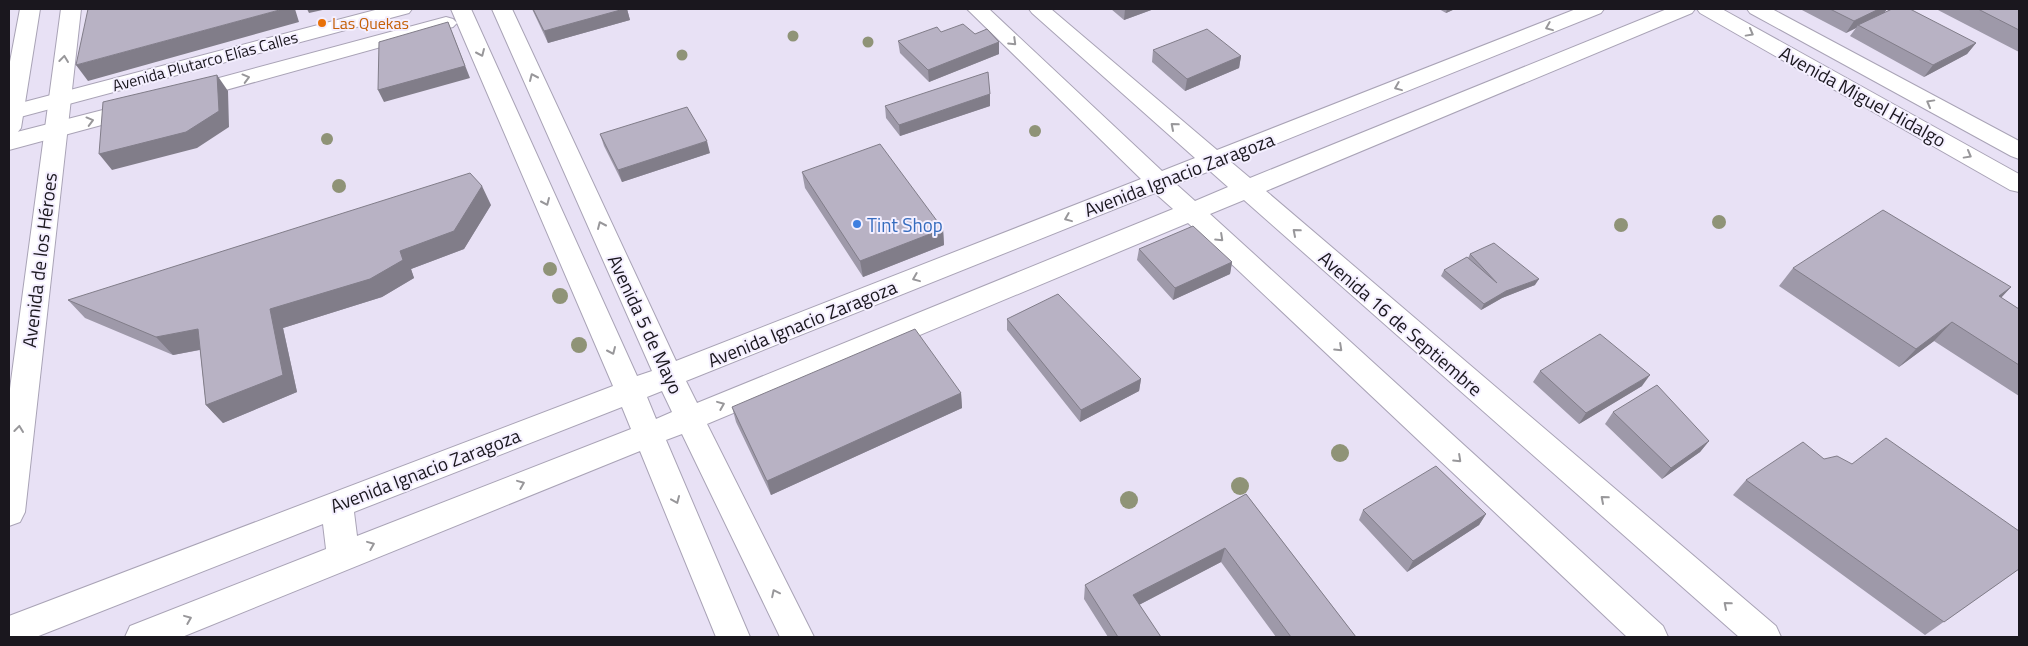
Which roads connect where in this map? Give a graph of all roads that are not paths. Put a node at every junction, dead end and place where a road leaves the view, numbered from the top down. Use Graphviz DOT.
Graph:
graph roads {
  1 [pos="30,9"];
  2 [pos="71,9"];
  3 [pos="402,9"];
  4 [pos="498,9"];
  5 [pos="502,9"];
  6 [pos="977,9"];
  7 [pos="1039,9"];
  8 [pos="1594,9"];
  9 [pos="1685,9"];
  10 [pos="1707,9"];
  11 [pos="1758,9"];
  12 [pos="463,13"];
  13 [pos="59,100"];
  14 [pos="10,118"];
  15 [pos="55,131"];
  16 [pos="9,142"];
  17 [pos="2019,151"];
  18 [pos="1214,161"];
  19 [pos="1159,182"];
  20 [pos="2019,184"];
  21 [pos="1246,188"];
  22 [pos="1192,211"];
  23 [pos="669,376"];
  24 [pos="629,391"];
  25 [pos="690,418"];
  26 [pos="648,433"];
  27 [pos="337,504"];
  28 [pos="9,512"];
  29 [pos="343,556"];
  30 [pos="9,632"];
  31 [pos="142,637"];
  32 [pos="733,637"];
  33 [pos="796,637"];
  34 [pos="1651,637"];
  35 [pos="1764,637"];
  1 -- 14 [label="street"];
  13 -- 2 [label="street, Avenida de los Héroes, one-way"];
  3 -- 13 [label="street, Avenida Plutarco Elías Calles"];
  4 -- 12 [label="street, Avenida Plutarco Elías Calles"];
  23 -- 5 [label="street, Avenida 5 de Mayo, one-way"];
  6 -- 19 [label="street, one-way"];
  18 -- 7 [label="street, Avenida 16 de Septiembre, one-way"];
  8 -- 18 [label="street, Avenida Ignacio Zaragoza, one-way"];
  9 -- 21 [label="street, Avenida Ignacio Zaragoza"];
  10 -- 20 [label="street, Avenida Miguel Hidalgo, one-way"];
  17 -- 11 [label="street, Avenida Miguel Hidalgo, one-way"];
  15 -- 12 [label="street, Avenida Plutarco Elías Calles, one-way"];
  12 -- 24 [label="street, one-way"];
  13 -- 14 [label="street, Avenida Plutarco Elías Calles"];
  13 -- 15 [label="street, Avenida de los Héroes"];
  15 -- 16 [label="street, Avenida Plutarco Elías Calles"];
  28 -- 15 [label="street, Avenida de los Héroes, one-way"];
  18 -- 19 [label="street, Avenida Ignacio Zaragoza"];
  18 -- 21 [label="street, Avenida 16 de Septiembre"];
  19 -- 22 [label="street"];
  19 -- 23 [label="street, Avenida Ignacio Zaragoza, one-way"];
  21 -- 22 [label="street, Avenida Ignacio Zaragoza"];
  35 -- 21 [label="street, Avenida 16 de Septiembre, one-way"];
  25 -- 22 [label="street, Avenida Ignacio Zaragoza, one-way"];
  22 -- 34 [label="street, one-way"];
  23 -- 24 [label="street, Avenida Ignacio Zaragoza"];
  23 -- 25 [label="street, Avenida 5 de Mayo"];
  24 -- 26 [label="street"];
  24 -- 27 [label="street, Avenida Ignacio Zaragoza"];
  25 -- 26 [label="street, Avenida Ignacio Zaragoza"];
  33 -- 25 [label="street, Avenida 5 de Mayo, one-way"];
  29 -- 26 [label="street, Avenida Ignacio Zaragoza, one-way"];
  26 -- 32 [label="street, one-way"];
  27 -- 29 [label="street"];
  27 -- 30 [label="street, Avenida Ignacio Zaragoza"];
  31 -- 29 [label="street, Avenida Ignacio Zaragoza, one-way"];
}
